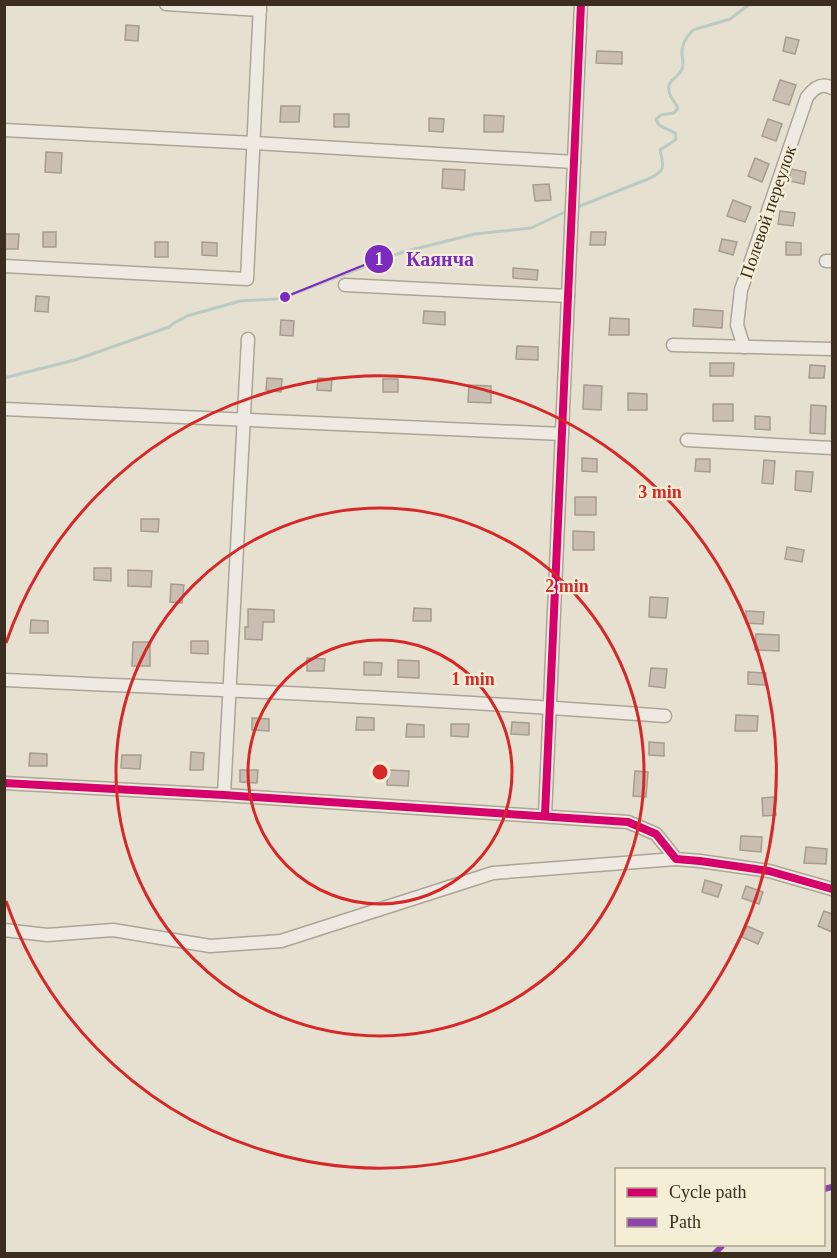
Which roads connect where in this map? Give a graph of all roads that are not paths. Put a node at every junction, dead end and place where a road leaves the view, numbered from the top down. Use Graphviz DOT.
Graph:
graph roads {
  1 [pos="166,4"];
  2 [pos="581,4"];
  3 [pos="260,7"];
  4 [pos="827,87"];
  5 [pos="4,130"];
  6 [pos="254,143"];
  7 [pos="574,162"];
  8 [pos="4,266"];
  9 [pos="345,285"];
  10 [pos="568,296"];
  11 [pos="248,339"];
  12 [pos="673,345"];
  13 [pos="744,347"];
  14 [pos="832,349"];
  15 [pos="4,409"];
  16 [pos="244,419"];
  17 [pos="562,434"];
  18 [pos="687,440"];
  19 [pos="832,448"];
  20 [pos="4,680"];
  21 [pos="229,690"];
  22 [pos="550,707"];
  23 [pos="665,716"];
  24 [pos="4,783"];
  25 [pos="224,795"];
  26 [pos="545,815"];
  27 [pos="676,859"];
  28 [pos="832,889"];
  29 [pos="4,930"];
  1 -- 3 [label="street"];
  2 -- 7 [label="street"];
  3 -- 6 [label="street"];
  4 -- 13 [label="street, Полевой переулок"];
  5 -- 6 [label="street"];
  6 -- 7 [label="street"];
  6 -- 8 [label="street"];
  7 -- 10 [label="street"];
  9 -- 10 [label="street"];
  10 -- 17 [label="street"];
  11 -- 16 [label="street"];
  12 -- 13 [label="street"];
  13 -- 14 [label="street"];
  15 -- 16 [label="street"];
  16 -- 17 [label="street"];
  16 -- 21 [label="street"];
  17 -- 22 [label="street"];
  18 -- 19 [label="street"];
  20 -- 21 [label="street"];
  21 -- 22 [label="street"];
  21 -- 25 [label="street"];
  22 -- 23 [label="street"];
  22 -- 26 [label="street"];
  24 -- 25 [label="street"];
  25 -- 26 [label="street"];
  26 -- 27 [label="street"];
  27 -- 28 [label="street"];
  27 -- 29 [label="street"];
}
